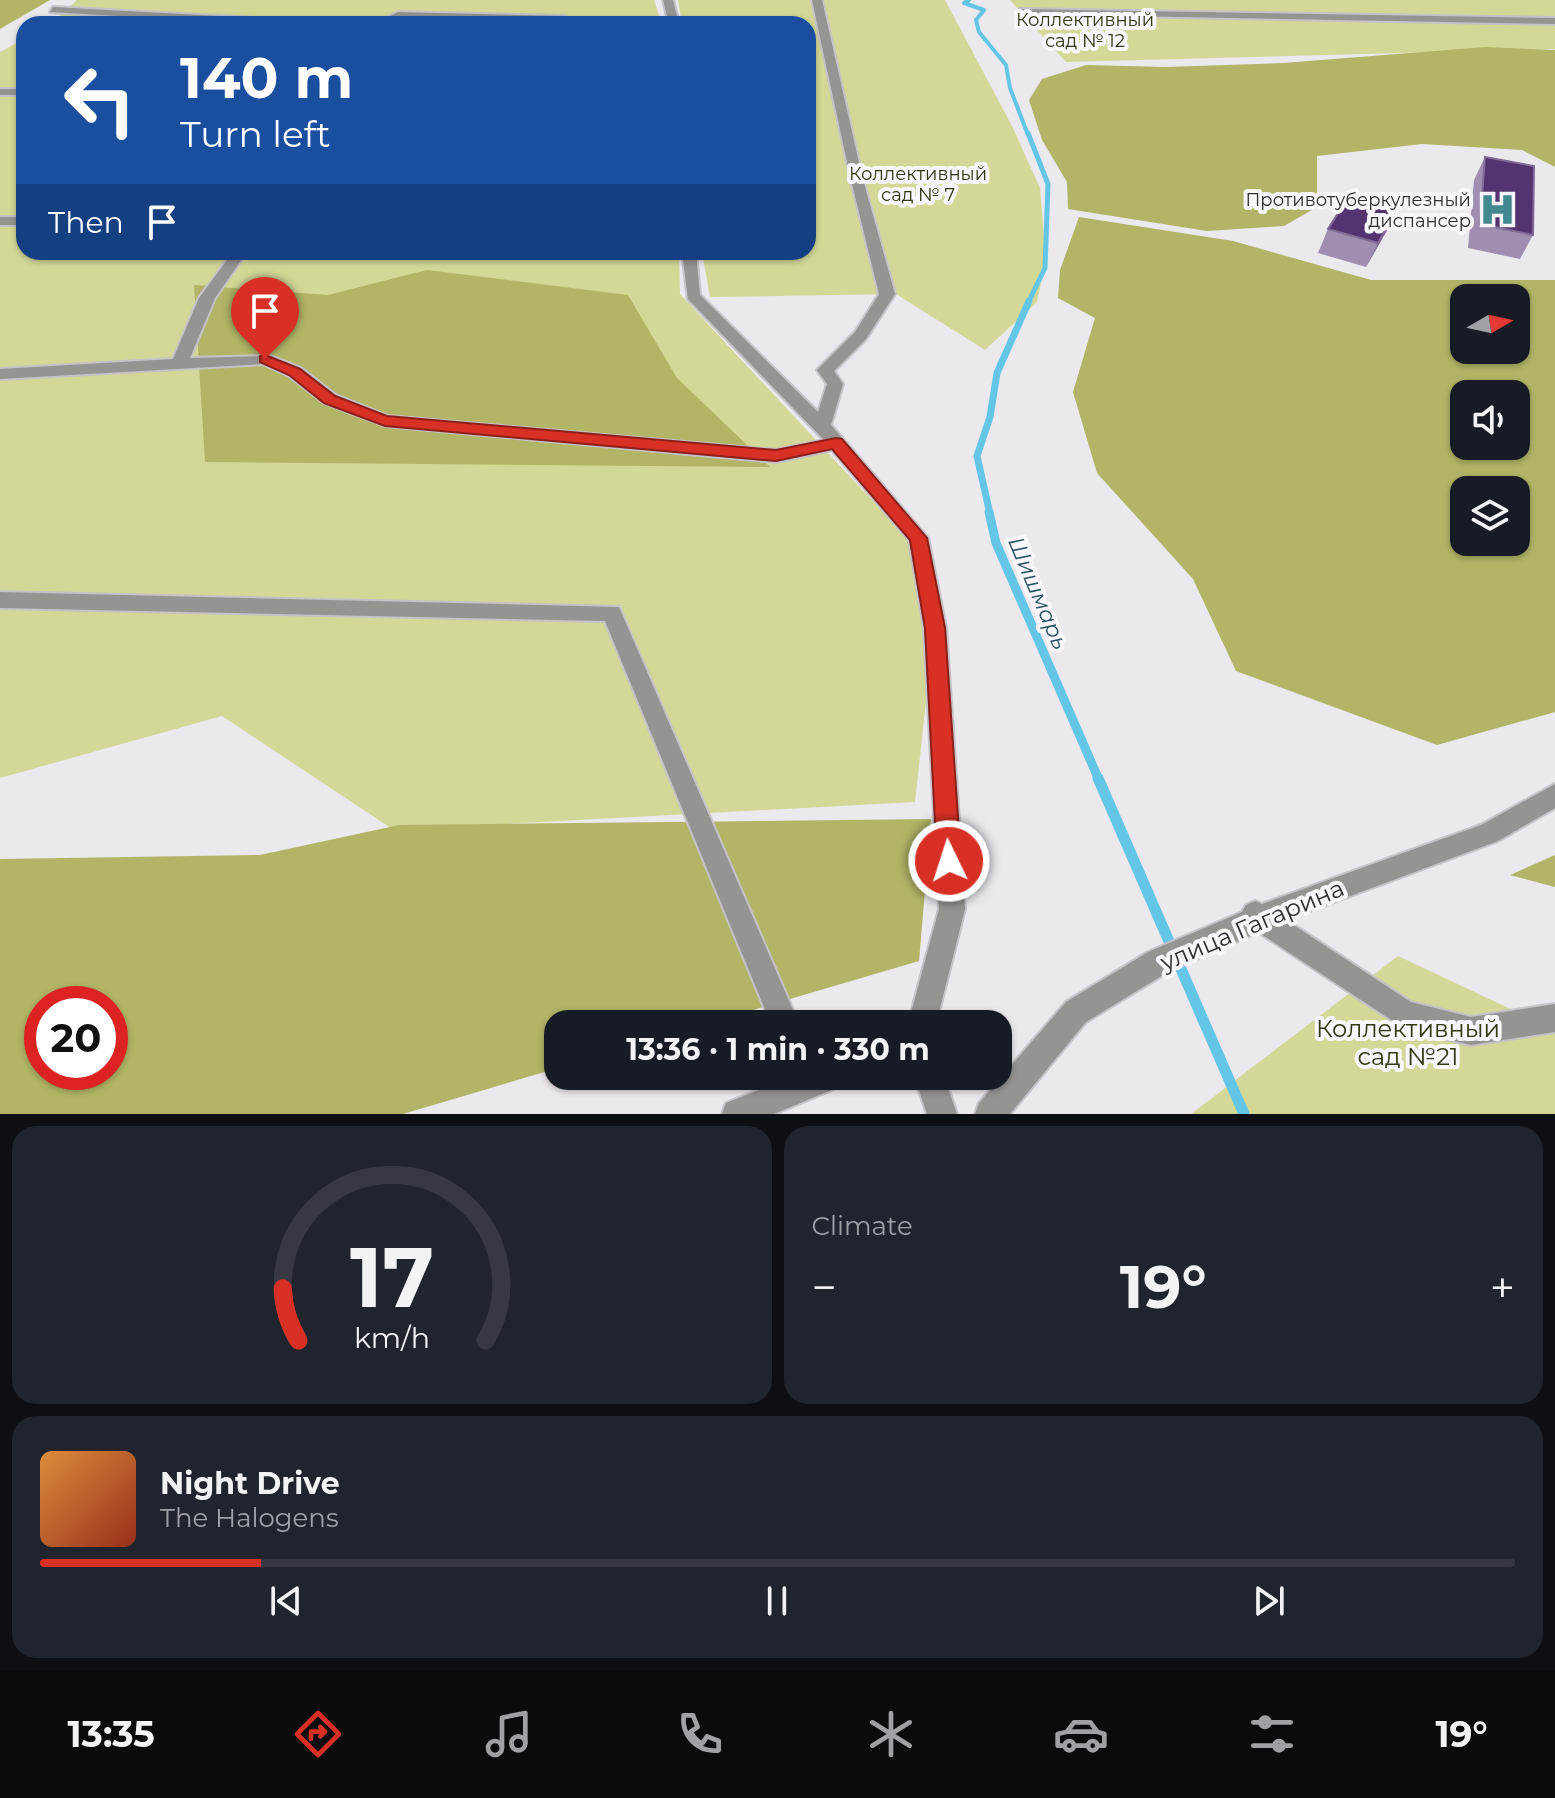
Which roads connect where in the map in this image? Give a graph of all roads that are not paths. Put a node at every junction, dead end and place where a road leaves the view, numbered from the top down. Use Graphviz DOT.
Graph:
graph roads {
  1 [pos="817,0"];
  2 [pos="53,10"];
  3 [pos="1020,12"];
  4 [pos="164,16"];
  5 [pos="1555,21"];
  6 [pos="234,260"];
  7 [pos="690,260"];
  8 [pos="180,362"];
  9 [pos="0,374"];
  10 [pos="829,435"];
  11 [pos="0,600"];
  12 [pos="1555,795"];
  13 [pos="1258,916"];
  14 [pos="779,1010"];
  15 [pos="926,1010"];
  16 [pos="1555,1018"];
  17 [pos="782,1090"];
  18 [pos="934,1090"];
  19 [pos="737,1114"];
  20 [pos="942,1114"];
  21 [pos="990,1114"];
  1 -- 10 [label="street"];
  2 -- 4 [label="street"];
  3 -- 5 [label="street"];
  6 -- 8 [label="street"];
  7 -- 10 [label="street"];
  8 -- 9 [label="street"];
  8 -- 10 [label="street"];
  10 -- 15 [label="street"];
  11 -- 14 [label="street"];
  12 -- 13 [label="street, улица Гагарина"];
  13 -- 16 [label="street"];
  13 -- 21 [label="street, улица Гагарина"];
  17 -- 19 [label="street"];
  18 -- 20 [label="street"];
}
